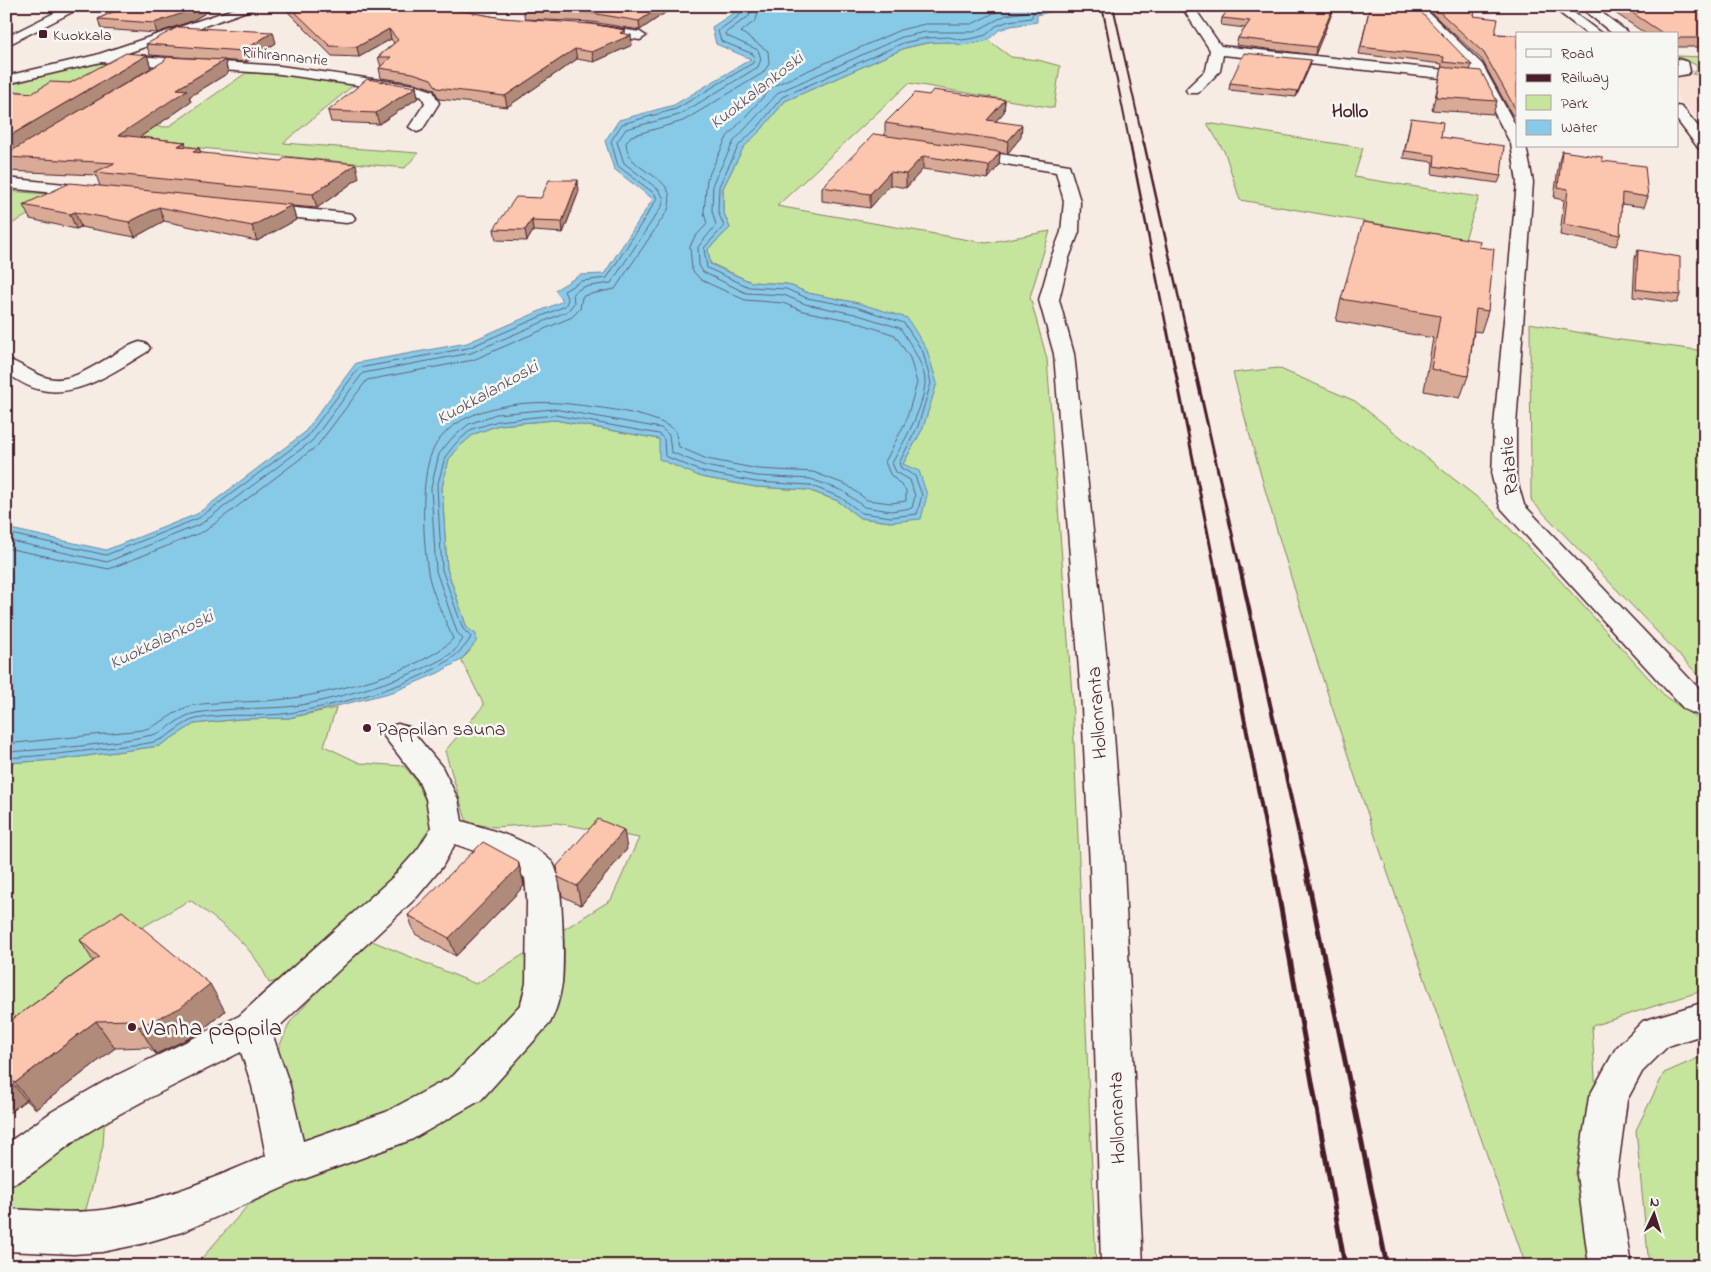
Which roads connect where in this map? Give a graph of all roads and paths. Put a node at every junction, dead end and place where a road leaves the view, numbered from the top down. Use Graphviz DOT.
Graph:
graph roads {
  1 [pos="78,6"];
  2 [pos="255,6"];
  3 [pos="1187,6"];
  4 [pos="1414,6"];
  5 [pos="1557,6"];
  6 [pos="1584,6"];
  7 [pos="576,27"];
  8 [pos="1593,32"];
  9 [pos="1618,32"];
  10 [pos="640,36"];
  11 [pos="6,42"];
  12 [pos="1217,50"];
  13 [pos="100,58"];
  14 [pos="155,62"];
  15 [pos="1678,63"];
  16 [pos="1678,72"];
  17 [pos="148,78"];
  18 [pos="1485,79"];
  19 [pos="6,81"];
  20 [pos="1193,90"];
  21 [pos="1678,111"];
  22 [pos="418,127"];
  23 [pos="1516,139"];
  24 [pos="1705,146"];
  25 [pos="1518,148"];
  26 [pos="945,151"];
  27 [pos="6,183"];
  28 [pos="113,194"];
  29 [pos="239,207"];
  30 [pos="346,218"];
  31 [pos="140,348"];
  32 [pos="6,365"];
  33 [pos="1705,708"];
  34 [pos="398,735"];
  35 [pos="447,829"];
  36 [pos="1705,1018"];
  37 [pos="252,1028"];
  38 [pos="288,1166"];
  39 [pos="6,1168"];
  40 [pos="6,1230"];
  41 [pos="1122,1266"];
  42 [pos="1610,1266"];
  1 -- 11 [label="street"];
  2 -- 13 [label="street"];
  3 -- 12 [label="street"];
  4 -- 18 [label="street"];
  5 -- 8 [label="street"];
  6 -- 9 [label="street"];
  7 -- 10 [label="street"];
  12 -- 18 [label="street"];
  12 -- 20 [label="street"];
  13 -- 14 [label="street, Riihirannantie"];
  13 -- 19 [label="street"];
  14 -- 17 [label="street"];
  14 -- 22 [label="street, Riihirannantie"];
  15 -- 16 [label="street"];
  18 -- 23 [label="street"];
  21 -- 24 [label="street"];
  25 -- 33 [label="street, Ratatie"];
  26 -- 41 [label="street, Hollonranta"];
  27 -- 28 [label="street"];
  29 -- 30 [label="street"];
  31 -- 32 [label="street"];
  34 -- 35 [label="street"];
  35 -- 37 [label="street"];
  35 -- 38 [label="street"];
  36 -- 42 [label="street"];
  37 -- 38 [label="street"];
  37 -- 39 [label="street"];
  38 -- 40 [label="street"];
}
